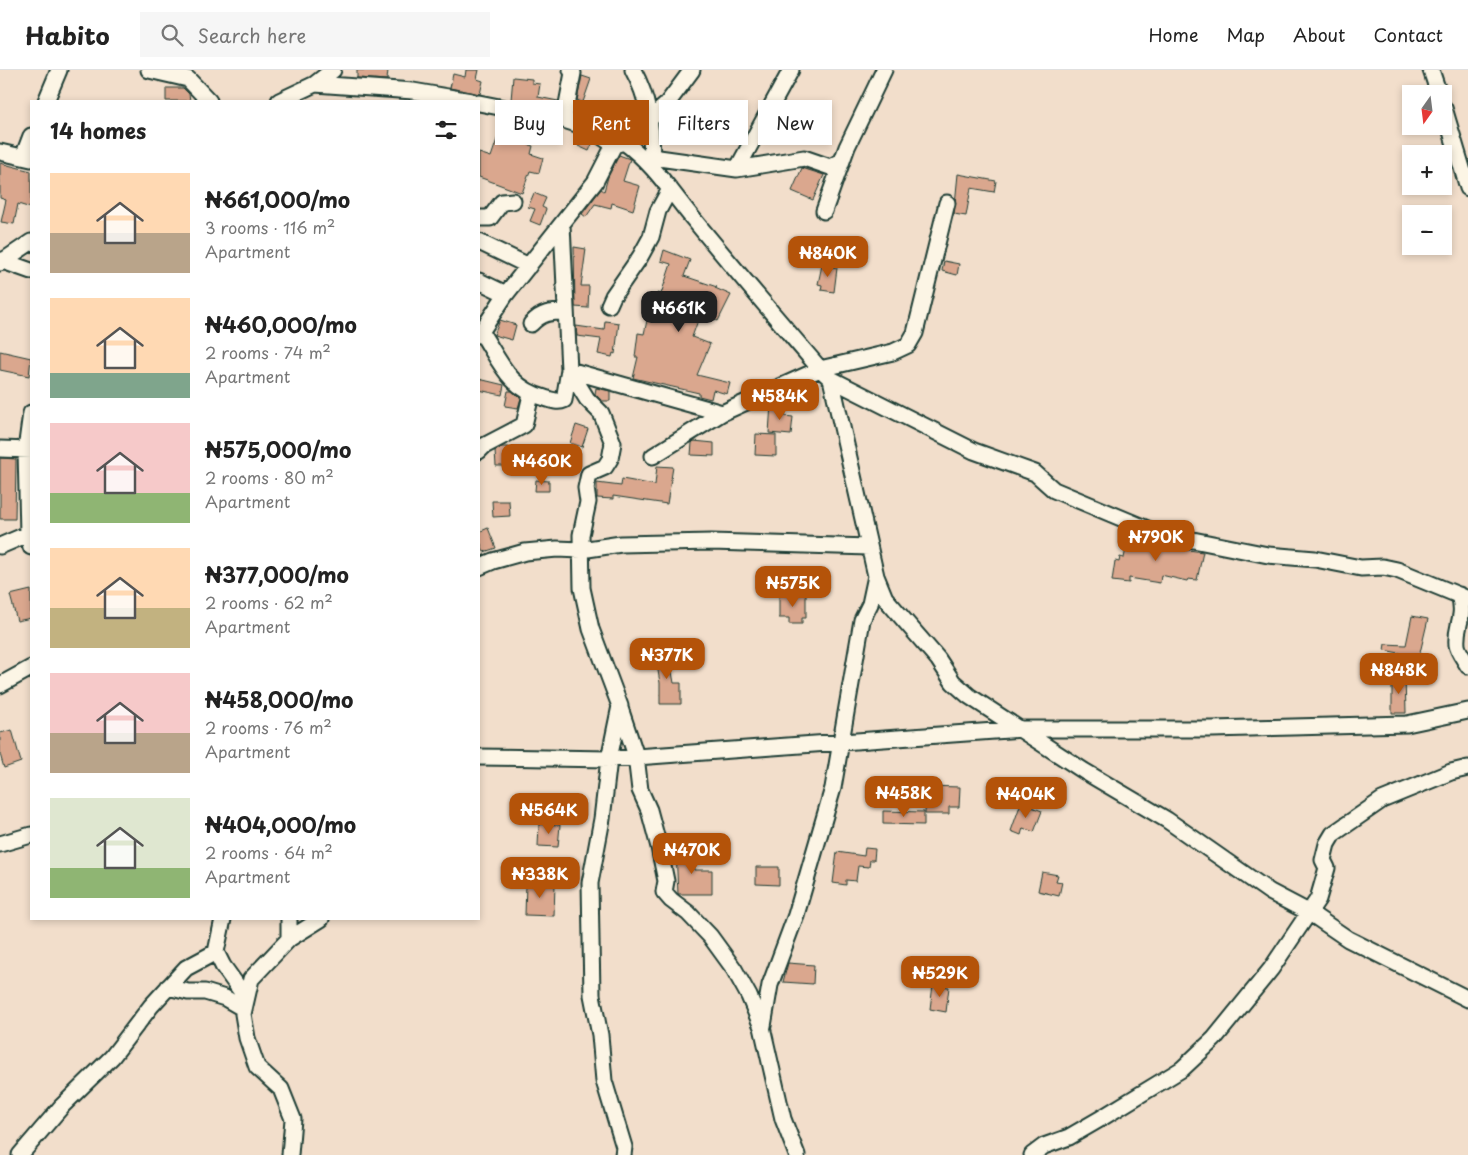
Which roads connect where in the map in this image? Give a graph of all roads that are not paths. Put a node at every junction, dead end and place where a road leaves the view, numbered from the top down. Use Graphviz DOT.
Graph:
graph roads {
  1 [pos="59,70"];
  2 [pos="149,70"];
  3 [pos="333,70"];
  4 [pos="571,70"];
  5 [pos="633,70"];
  6 [pos="692,70"];
  7 [pos="792,70"];
  8 [pos="884,70"];
  9 [pos="1430,70"];
  10 [pos="315,84"];
  11 [pos="1436,85"];
  12 [pos="412,96"];
  13 [pos="46,100"];
  14 [pos="208,100"];
  15 [pos="281,100"];
  16 [pos="459,100"];
  17 [pos="480,103"];
  18 [pos="651,119"];
  19 [pos="564,120"];
  20 [pos="573,123"];
  21 [pos="1452,135"];
  22 [pos="30,142"];
  23 [pos="618,145"];
  24 [pos="623,145"];
  25 [pos="0,152"];
  26 [pos="27,158"];
  27 [pos="650,158"];
  28 [pos="842,161"];
  29 [pos="737,168"];
  30 [pos="1468,188"];
  31 [pos="670,189"];
  32 [pos="513,201"];
  33 [pos="947,203"];
  34 [pos="824,211"];
  35 [pos="480,218"];
  36 [pos="562,225"];
  37 [pos="480,242"];
  38 [pos="30,243"];
  39 [pos="1,261"];
  40 [pos="529,266"];
  41 [pos="30,271"];
  42 [pos="480,281"];
  43 [pos="506,294"];
  44 [pos="609,305"];
  45 [pos="566,312"];
  46 [pos="531,324"];
  47 [pos="480,333"];
  48 [pos="568,370"];
  49 [pos="825,374"];
  50 [pos="531,395"];
  51 [pos="722,413"];
  52 [pos="30,432"];
  53 [pos="480,437"];
  54 [pos="495,440"];
  55 [pos="0,449"];
  56 [pos="29,450"];
  57 [pos="480,450"];
  58 [pos="653,456"];
  59 [pos="30,541"];
  60 [pos="0,546"];
  61 [pos="869,547"];
  62 [pos="581,550"];
  63 [pos="480,567"];
  64 [pos="876,576"];
  65 [pos="1465,604"];
  66 [pos="1468,666"];
  67 [pos="30,669"];
  68 [pos="0,685"];
  69 [pos="620,706"];
  70 [pos="1468,712"];
  71 [pos="1022,729"];
  72 [pos="842,742"];
  73 [pos="636,756"];
  74 [pos="480,757"];
  75 [pos="609,759"];
  76 [pos="1468,768"];
  77 [pos="30,835"];
  78 [pos="0,844"];
  79 [pos="1310,913"];
  80 [pos="222,920"];
  81 [pos="289,920"];
  82 [pos="319,920"];
  83 [pos="290,939"];
  84 [pos="216,952"];
  85 [pos="168,987"];
  86 [pos="1468,999"];
  87 [pos="245,1004"];
  88 [pos="762,1027"];
  89 [pos="20,1155"];
  90 [pos="290,1155"];
  91 [pos="623,1155"];
  92 [pos="797,1155"];
  93 [pos="1032,1155"];
  1 -- 13 [label="street"];
  2 -- 14 [label="street"];
  3 -- 10 [label="street"];
  4 -- 19 [label="street"];
  5 -- 18 [label="street"];
  6 -- 18 [label="street"];
  7 -- 29 [label="street"];
  8 -- 28 [label="street"];
  9 -- 11 [label="street"];
  10 -- 12 [label="street"];
  10 -- 15 [label="street"];
  12 -- 16 [label="street"];
  17 -- 19 [label="street"];
  18 -- 27 [label="street"];
  19 -- 20 [label="street"];
  21 -- 30 [label="street"];
  22 -- 26 [label="street"];
  23 -- 36 [label="street"];
  24 -- 27 [label="street"];
  25 -- 26 [label="street"];
  27 -- 29 [label="street"];
  27 -- 31 [label="street"];
  28 -- 29 [label="street"];
  28 -- 34 [label="street"];
  31 -- 44 [label="street"];
  31 -- 49 [label="street"];
  32 -- 35 [label="street"];
  33 -- 49 [label="street"];
  36 -- 40 [label="street"];
  36 -- 45 [label="street"];
  37 -- 40 [label="street"];
  38 -- 39 [label="street"];
  39 -- 41 [label="street"];
  40 -- 43 [label="street"];
  42 -- 43 [label="street"];
  43 -- 47 [label="street"];
  45 -- 46 [label="street"];
  45 -- 48 [label="street"];
  47 -- 50 [label="street"];
  48 -- 50 [label="street"];
  48 -- 51 [label="street"];
  48 -- 62 [label="street"];
  49 -- 51 [label="street"];
  49 -- 61 [label="street"];
  49 -- 65 [label="street"];
  50 -- 54 [label="street"];
  51 -- 58 [label="street"];
  52 -- 56 [label="street"];
  53 -- 54 [label="street"];
  54 -- 57 [label="street"];
  55 -- 56 [label="street"];
  56 -- 59 [label="street"];
  59 -- 60 [label="street"];
  61 -- 62 [label="street"];
  61 -- 64 [label="street"];
  62 -- 63 [label="street"];
  62 -- 69 [label="street"];
  64 -- 71 [label="street"];
  64 -- 72 [label="street"];
  65 -- 66 [label="street"];
  67 -- 68 [label="street"];
  69 -- 73 [label="street"];
  69 -- 75 [label="street"];
  70 -- 71 [label="street"];
  71 -- 72 [label="street"];
  71 -- 79 [label="street"];
  72 -- 73 [label="street"];
  72 -- 88 [label="street"];
  73 -- 75 [label="street"];
  73 -- 88 [label="street"];
  74 -- 75 [label="street"];
  75 -- 91 [label="street"];
  76 -- 79 [label="street"];
  77 -- 78 [label="street"];
  79 -- 86 [label="street"];
  79 -- 93 [label="street"];
  80 -- 84 [label="street"];
  81 -- 83 [label="street"];
  82 -- 83 [label="street"];
  83 -- 87 [label="street"];
  84 -- 85 [label="street"];
  84 -- 87 [label="street"];
  85 -- 87 [label="street"];
  85 -- 89 [label="street"];
  87 -- 90 [label="street"];
  88 -- 92 [label="street"];
}
